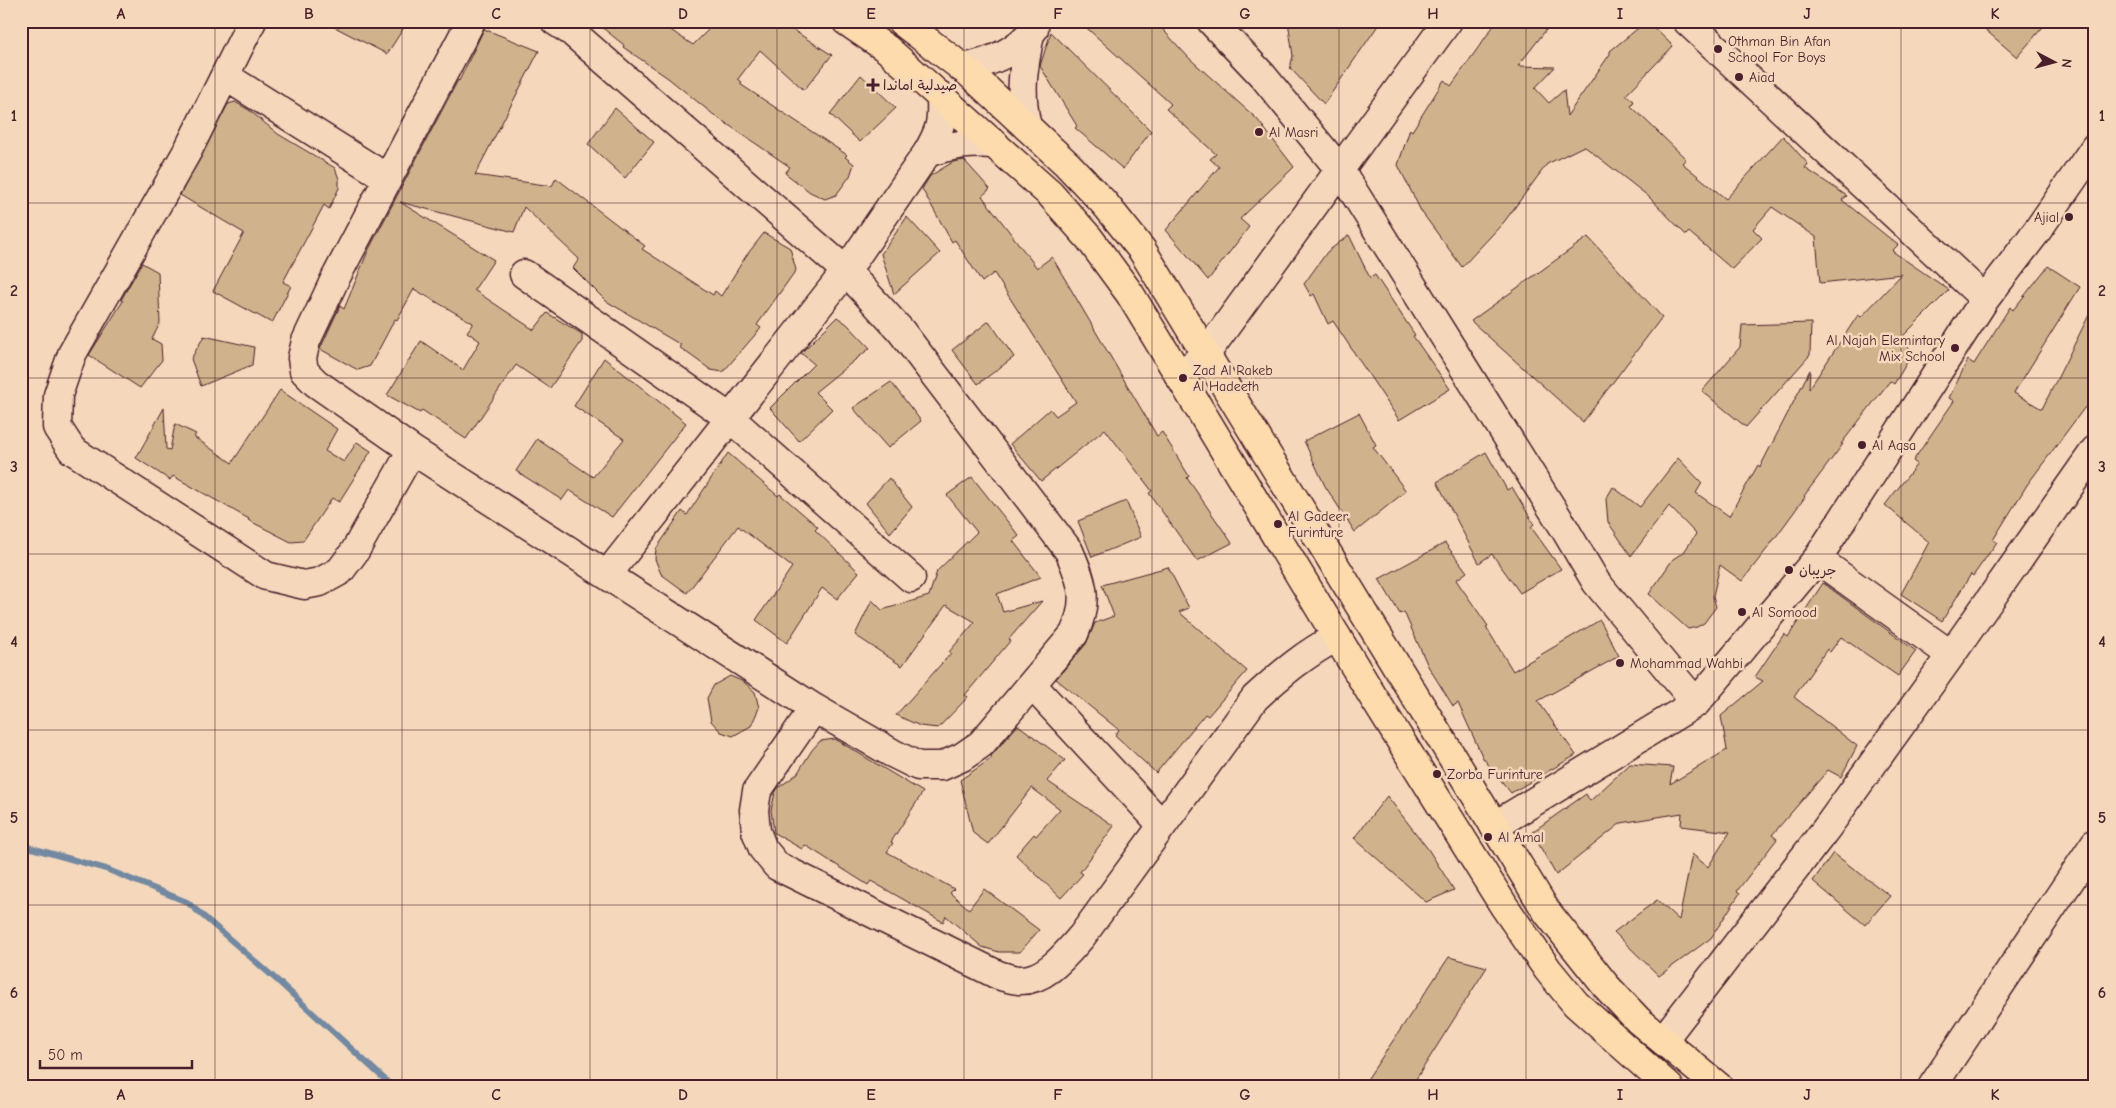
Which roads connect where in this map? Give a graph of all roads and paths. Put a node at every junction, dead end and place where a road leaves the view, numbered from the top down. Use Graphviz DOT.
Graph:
graph roads {
  1 [pos="252,21"];
  2 [pos="471,21"];
  3 [pos="555,21"];
  4 [pos="846,21"];
  5 [pos="901,21"];
  6 [pos="1211,21"];
  7 [pos="1448,21"];
  8 [pos="1687,21"];
  9 [pos="1035,28"];
  10 [pos="962,68"];
  11 [pos="225,76"];
  12 [pos="940,96"];
  13 [pos="1027,127"];
  14 [pos="995,144"];
  15 [pos="2095,147"];
  16 [pos="927,153"];
  17 [pos="1340,170"];
  18 [pos="387,178"];
  19 [pos="846,271"];
  20 [pos="524,274"];
  21 [pos="1985,299"];
  22 [pos="1206,355"];
  23 [pos="1180,376"];
  24 [pos="730,418"];
  25 [pos="412,450"];
  26 [pos="2095,450"];
  27 [pos="1817,559"];
  28 [pos="606,575"];
  29 [pos="911,578"];
  30 [pos="1337,637"];
  31 [pos="1951,655"];
  32 [pos="1032,685"];
  33 [pos="1696,702"];
  34 [pos="814,708"];
  35 [pos="1162,826"];
  36 [pos="1494,826"];
  37 [pos="2095,843"];
  38 [pos="1663,1040"];
  39 [pos="1669,1087"];
  40 [pos="1719,1087"];
  41 [pos="1932,1087"];
  1 -- 11 [label="street"];
  2 -- 18 [label="street"];
  3 -- 19 [label="street"];
  4 -- 12 [label="main road"];
  5 -- 10 [label="main road"];
  6 -- 17 [label="street"];
  7 -- 17 [label="street"];
  8 -- 21 [label="street"];
  9 -- 10 [label="street"];
  9 -- 13 [label="street"];
  10 -- 13 [label="main road"];
  11 -- 18 [label="street"];
  11 -- 25 [label="street"];
  12 -- 14 [label="main road"];
  12 -- 16 [label="street"];
  13 -- 22 [label="main road"];
  14 -- 16 [label="street"];
  14 -- 23 [label="main road"];
  15 -- 21 [label="street"];
  16 -- 19 [label="street"];
  17 -- 22 [label="street"];
  17 -- 33 [label="street"];
  18 -- 25 [label="street"];
  19 -- 24 [label="street"];
  19 -- 32 [label="street"];
  20 -- 24 [label="street"];
  21 -- 27 [label="street"];
  22 -- 23 [label="street"];
  22 -- 36 [label="main road"];
  23 -- 30 [label="main road"];
  24 -- 28 [label="street"];
  24 -- 29 [label="street"];
  25 -- 28 [label="street"];
  26 -- 31 [label="street"];
  27 -- 31 [label="street"];
  27 -- 33 [label="street"];
  28 -- 34 [label="street"];
  30 -- 35 [label="street"];
  30 -- 39 [label="main road"];
  31 -- 38 [label="street"];
  32 -- 34 [label="street"];
  32 -- 35 [label="street"];
  33 -- 36 [label="street"];
  34 -- 35 [label="street"];
  36 -- 38 [label="main road"];
  37 -- 41 [label="street"];
  38 -- 40 [label="main road"];
}
